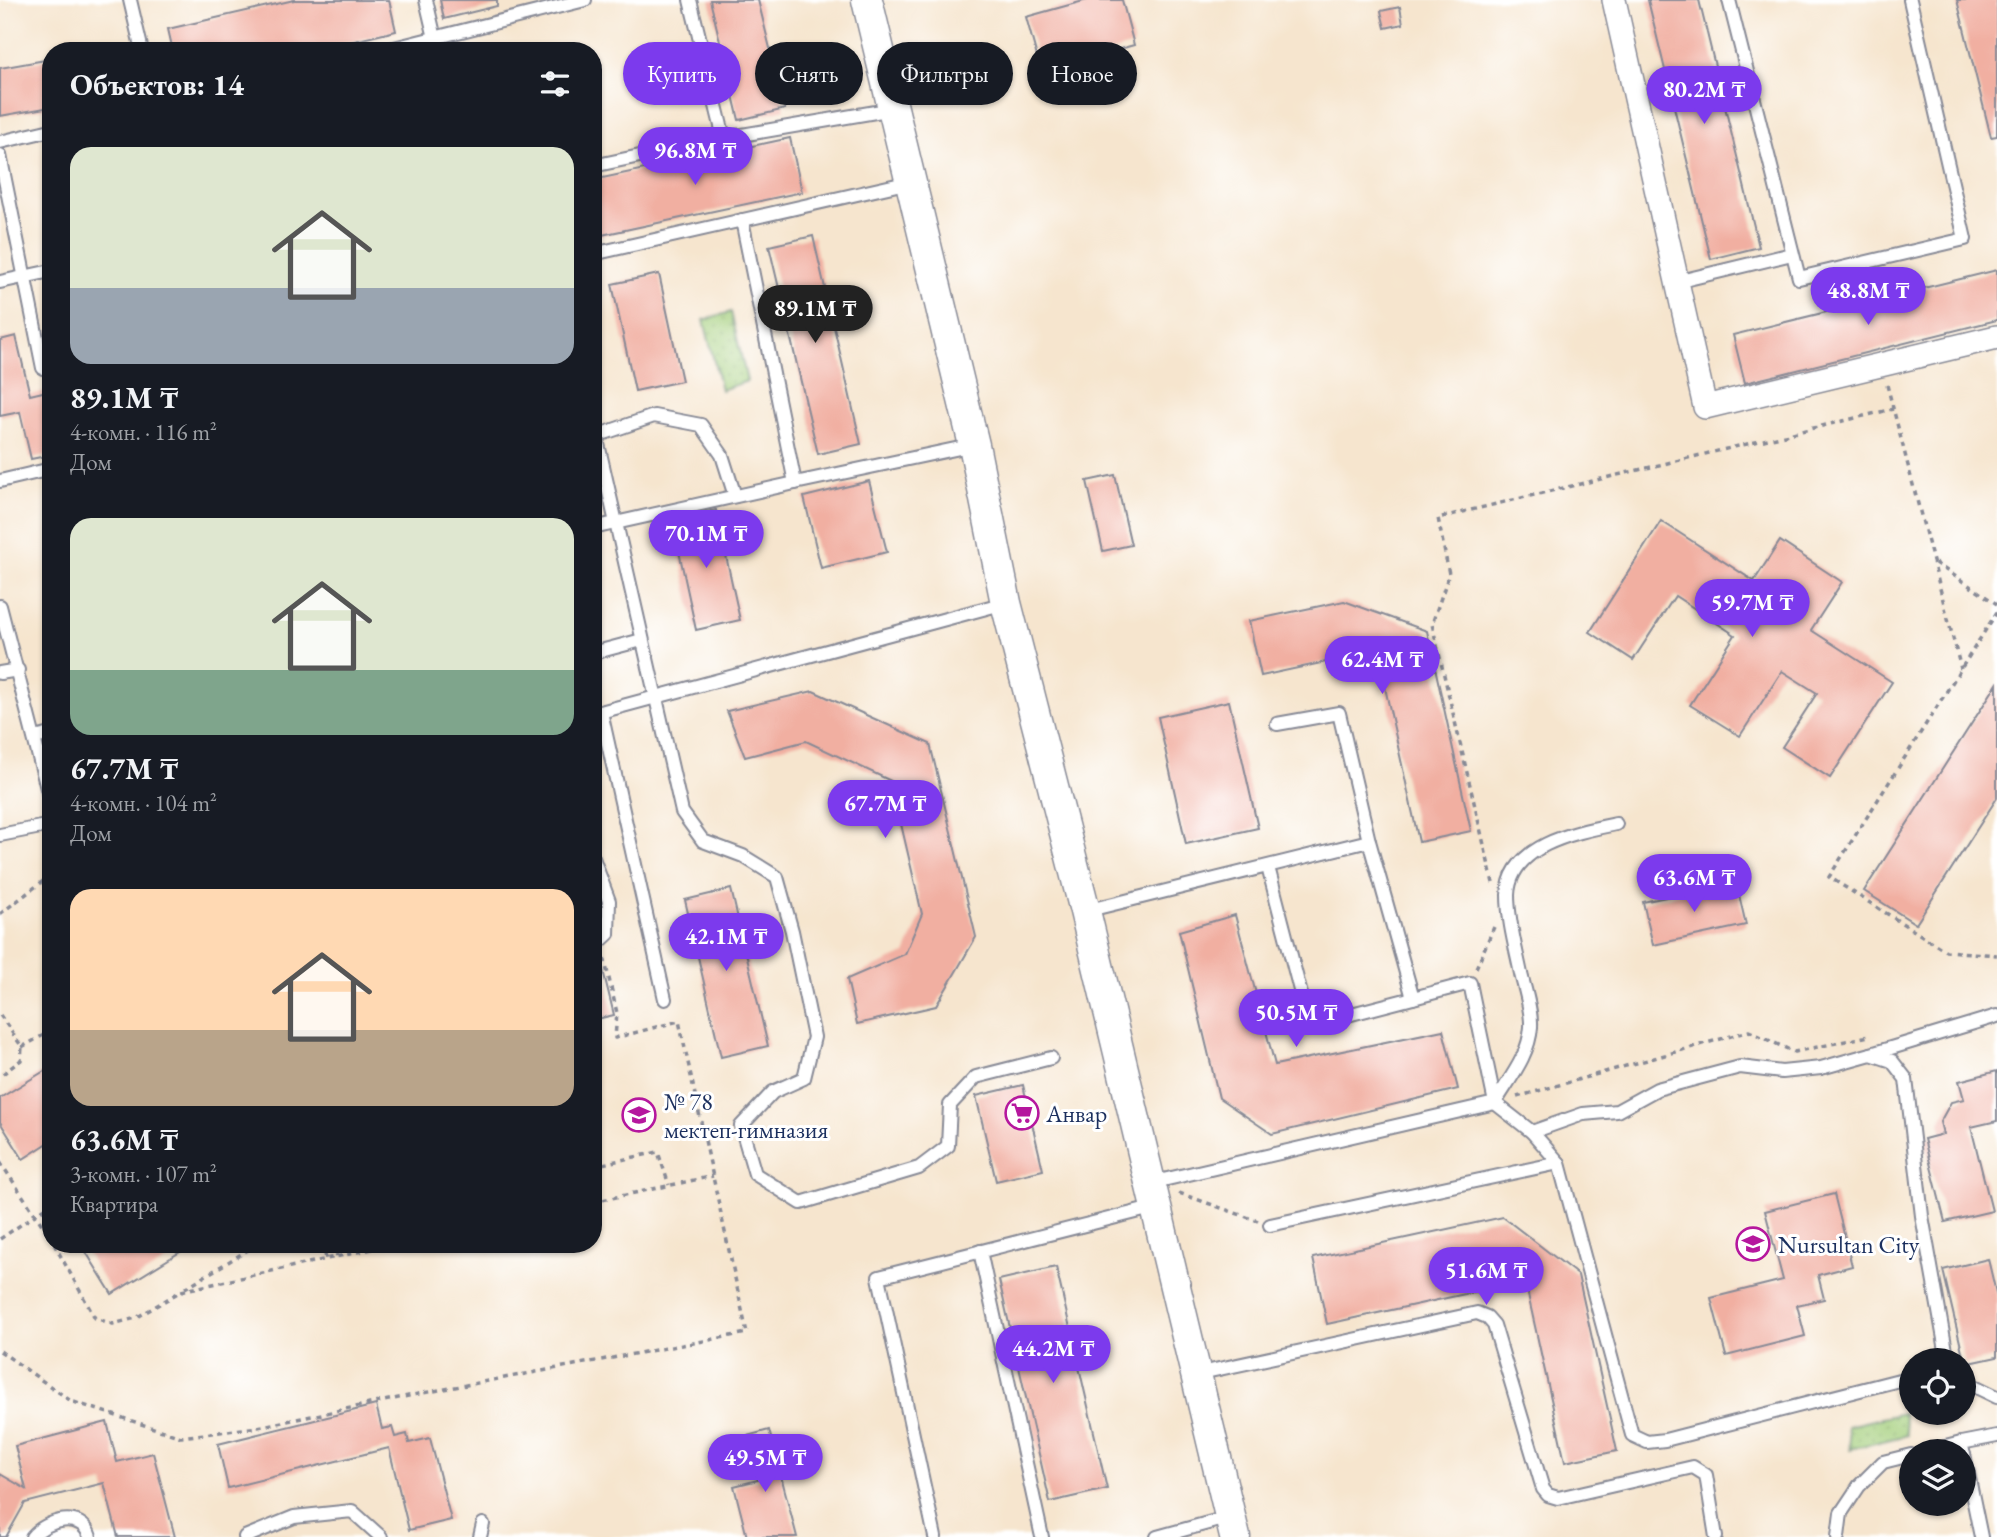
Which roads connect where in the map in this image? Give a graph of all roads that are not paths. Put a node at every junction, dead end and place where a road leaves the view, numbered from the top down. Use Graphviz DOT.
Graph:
graph roads {
  1 [pos="130,0"];
  2 [pos="426,0"];
  3 [pos="585,0"];
  4 [pos="690,0"];
  5 [pos="867,0"];
  6 [pos="1614,0"];
  7 [pos="1729,0"];
  8 [pos="1910,0"];
  9 [pos="140,42"];
  10 [pos="436,42"];
  11 [pos="444,42"];
  12 [pos="893,109"];
  13 [pos="42,132"];
  14 [pos="724,138"];
  15 [pos="0,142"];
  16 [pos="0,155"];
  17 [pos="602,164"];
  18 [pos="911,181"];
  19 [pos="742,220"];
  20 [pos="602,252"];
  21 [pos="1792,254"];
  22 [pos="42,273"];
  23 [pos="23,277"];
  24 [pos="0,282"];
  25 [pos="1676,282"];
  26 [pos="1997,337"];
  27 [pos="42,363"];
  28 [pos="602,434"];
  29 [pos="974,445"];
  30 [pos="602,467"];
  31 [pos="42,471"];
  32 [pos="0,481"];
  33 [pos="795,483"];
  34 [pos="735,496"];
  35 [pos="615,524"];
  36 [pos="602,526"];
  37 [pos="1006,603"];
  38 [pos="0,606"];
  39 [pos="642,640"];
  40 [pos="602,651"];
  41 [pos="18,670"];
  42 [pos="0,673"];
  43 [pos="657,694"];
  44 [pos="602,711"];
  45 [pos="1277,724"];
  46 [pos="602,734"];
  47 [pos="42,736"];
  48 [pos="35,738"];
  49 [pos="42,767"];
  50 [pos="1616,824"];
  51 [pos="42,827"];
  52 [pos="0,835"];
  53 [pos="1368,841"];
  54 [pos="1268,867"];
  55 [pos="602,882"];
  56 [pos="1085,911"];
  57 [pos="602,940"];
  58 [pos="1413,998"];
  59 [pos="665,999"];
  60 [pos="1997,1017"];
  61 [pos="1871,1054"];
  62 [pos="1051,1058"];
  63 [pos="1495,1104"];
  64 [pos="1532,1132"];
  65 [pos="1559,1163"];
  66 [pos="1153,1195"];
  67 [pos="1270,1225"];
  68 [pos="980,1251"];
  69 [pos="1946,1348"];
  70 [pos="1196,1374"];
  71 [pos="1899,1380"];
  72 [pos="1976,1387"];
  73 [pos="1997,1397"];
  74 [pos="1997,1436"];
  75 [pos="1976,1444"];
  76 [pos="1899,1458"];
  77 [pos="1976,1514"];
  78 [pos="1232,1527"];
  79 [pos="32,1537"];
  80 [pos="90,1537"];
  81 [pos="245,1537"];
  82 [pos="381,1537"];
  83 [pos="935,1537"];
  84 [pos="1042,1537"];
  85 [pos="1157,1537"];
  86 [pos="1716,1537"];
  87 [pos="1838,1537"];
  88 [pos="1981,1537"];
  1 -- 9 [label="lane"];
  2 -- 10 [label="lane"];
  3 -- 11 [label="lane"];
  4 -- 14 [label="lane"];
  5 -- 12 [label="street"];
  6 -- 25 [label="street"];
  7 -- 21 [label="lane"];
  8 -- 21 [label="lane"];
  12 -- 14 [label="lane"];
  12 -- 18 [label="street"];
  13 -- 15 [label="lane"];
  14 -- 17 [label="lane"];
  16 -- 23 [label="lane"];
  18 -- 19 [label="lane"];
  18 -- 29 [label="street"];
  19 -- 20 [label="lane"];
  19 -- 33 [label="lane"];
  21 -- 25 [label="lane"];
  22 -- 23 [label="lane"];
  23 -- 24 [label="lane"];
  23 -- 27 [label="lane"];
  25 -- 26 [label="street"];
  28 -- 34 [label="lane"];
  29 -- 33 [label="lane"];
  29 -- 37 [label="street"];
  30 -- 35 [label="lane"];
  31 -- 32 [label="lane"];
  33 -- 34 [label="lane"];
  34 -- 35 [label="lane"];
  35 -- 36 [label="lane"];
  35 -- 39 [label="lane"];
  37 -- 43 [label="lane"];
  37 -- 56 [label="street"];
  38 -- 41 [label="lane"];
  39 -- 40 [label="lane"];
  39 -- 43 [label="lane"];
  41 -- 42 [label="lane"];
  41 -- 48 [label="lane"];
  43 -- 44 [label="lane"];
  43 -- 62 [label="lane"];
  45 -- 53 [label="lane"];
  46 -- 59 [label="lane"];
  47 -- 48 [label="lane"];
  48 -- 49 [label="lane"];
  50 -- 63 [label="lane"];
  51 -- 52 [label="lane"];
  53 -- 54 [label="lane"];
  53 -- 58 [label="lane"];
  54 -- 56 [label="lane"];
  54 -- 58 [label="lane"];
  55 -- 57 [label="lane"];
  56 -- 66 [label="street"];
  58 -- 63 [label="lane"];
  60 -- 61 [label="lane"];
  61 -- 64 [label="lane"];
  61 -- 69 [label="lane"];
  63 -- 64 [label="lane"];
  63 -- 66 [label="lane"];
  64 -- 65 [label="lane"];
  65 -- 67 [label="lane"];
  65 -- 71 [label="lane"];
  66 -- 68 [label="lane"];
  66 -- 70 [label="street"];
  68 -- 83 [label="lane"];
  68 -- 84 [label="lane"];
  70 -- 78 [label="street"];
  70 -- 86 [label="lane"];
  72 -- 73 [label="lane"];
  74 -- 75 [label="lane"];
  76 -- 87 [label="lane"];
  77 -- 88 [label="lane"];
  78 -- 85 [label="lane"];
  79 -- 80 [label="lane"];
  81 -- 82 [label="lane"];
}
